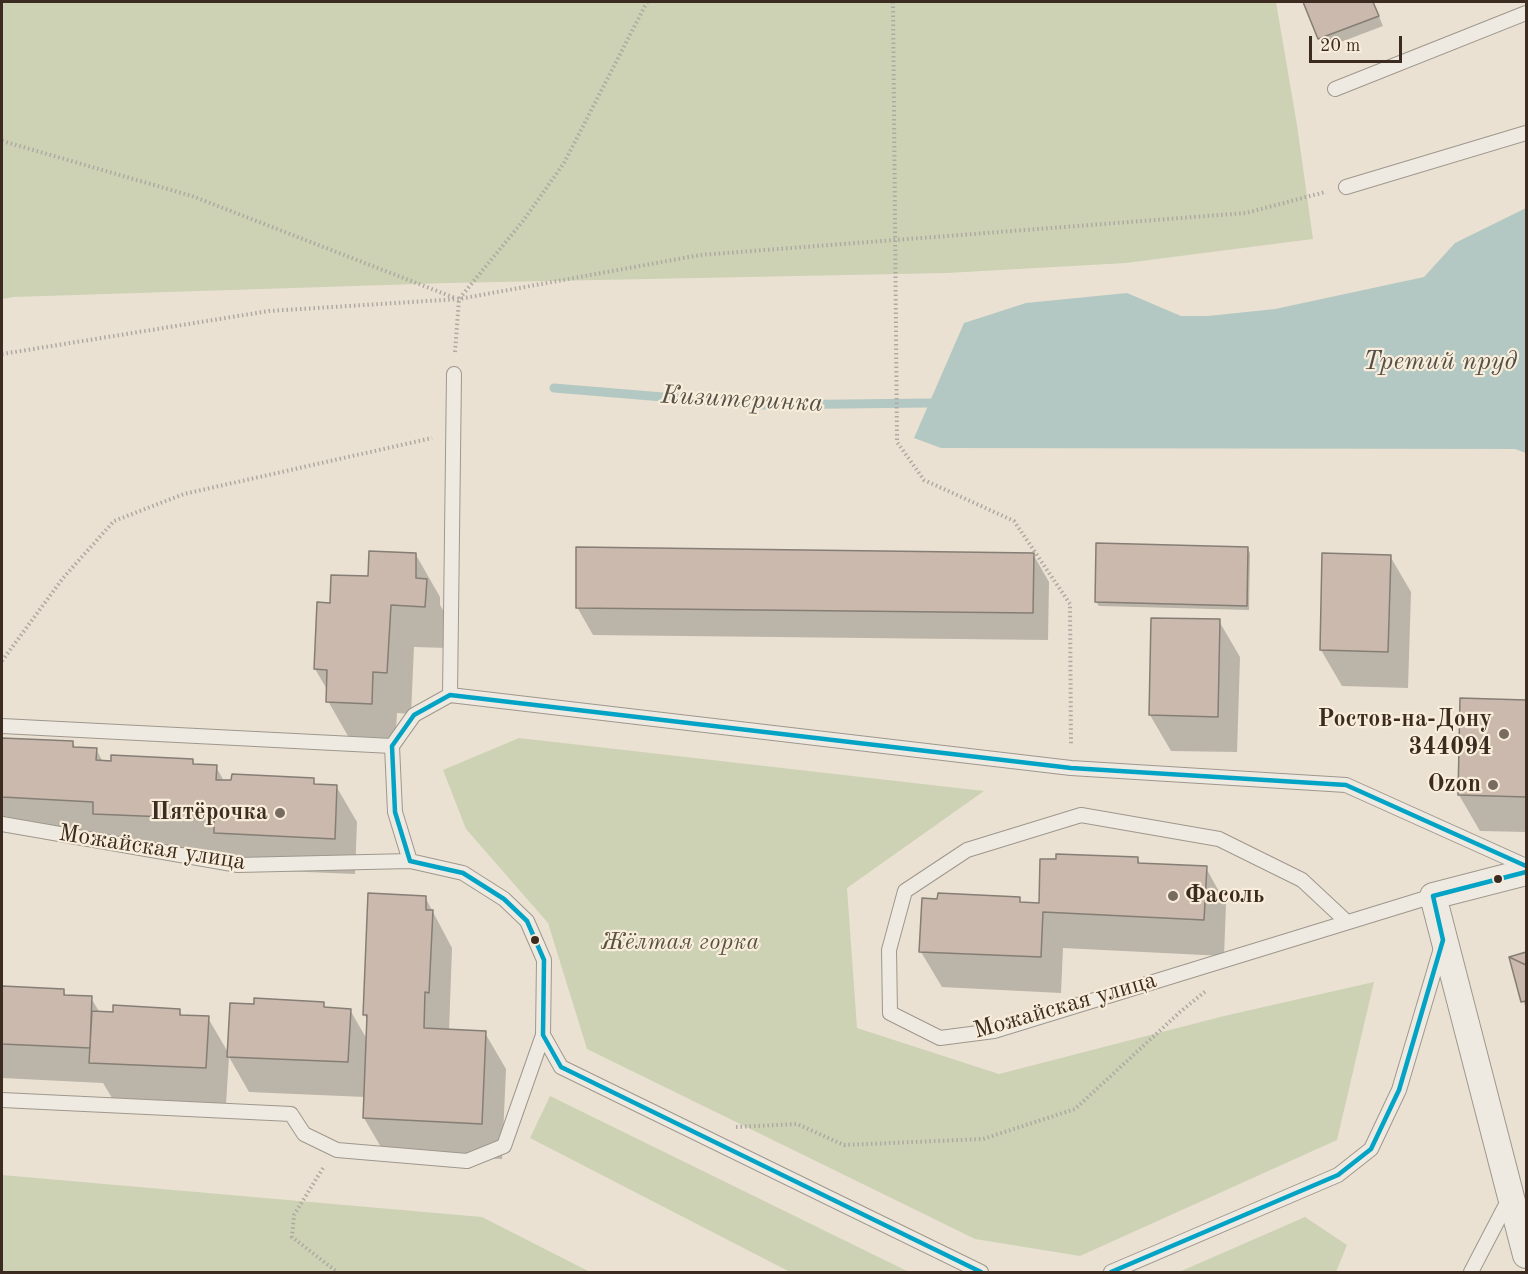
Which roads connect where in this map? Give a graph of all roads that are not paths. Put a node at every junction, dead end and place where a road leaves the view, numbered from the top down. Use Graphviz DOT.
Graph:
graph roads {
  1 [pos="1527,13"];
  2 [pos="1335,89"];
  3 [pos="1527,133"];
  4 [pos="1346,187"];
  5 [pos="454,374"];
  6 [pos="450,695"];
  7 [pos="2,726"];
  8 [pos="392,747"];
  9 [pos="2,824"];
  10 [pos="410,861"];
  11 [pos="1527,866"];
  12 [pos="1527,872"];
  13 [pos="1432,896"];
  14 [pos="1347,922"];
  15 [pos="1443,940"];
  16 [pos="543,1035"];
  17 [pos="2,1100"];
  18 [pos="1511,1196"];
  19 [pos="1527,1255"];
  20 [pos="981,1272"];
  21 [pos="1112,1272"];
  22 [pos="1470,1272"];
  1 -- 2 [label="lane"];
  3 -- 4 [label="lane"];
  5 -- 6 [label="lane"];
  6 -- 8 [label="lane"];
  6 -- 11 [label="lane"];
  7 -- 8 [label="lane"];
  8 -- 10 [label="lane"];
  9 -- 10 [label="lane, Можайская улица"];
  10 -- 16 [label="lane, Можайская улица"];
  12 -- 13 [label="street, Можайская улица"];
  13 -- 14 [label="lane, Можайская улица"];
  13 -- 15 [label="street"];
  14 -- 14 [label="lane, Можайская улица"];
  15 -- 18 [label="street"];
  15 -- 21 [label="lane"];
  16 -- 17 [label="lane"];
  16 -- 20 [label="lane"];
  18 -- 19 [label="street"];
  18 -- 22 [label="lane"];
}
